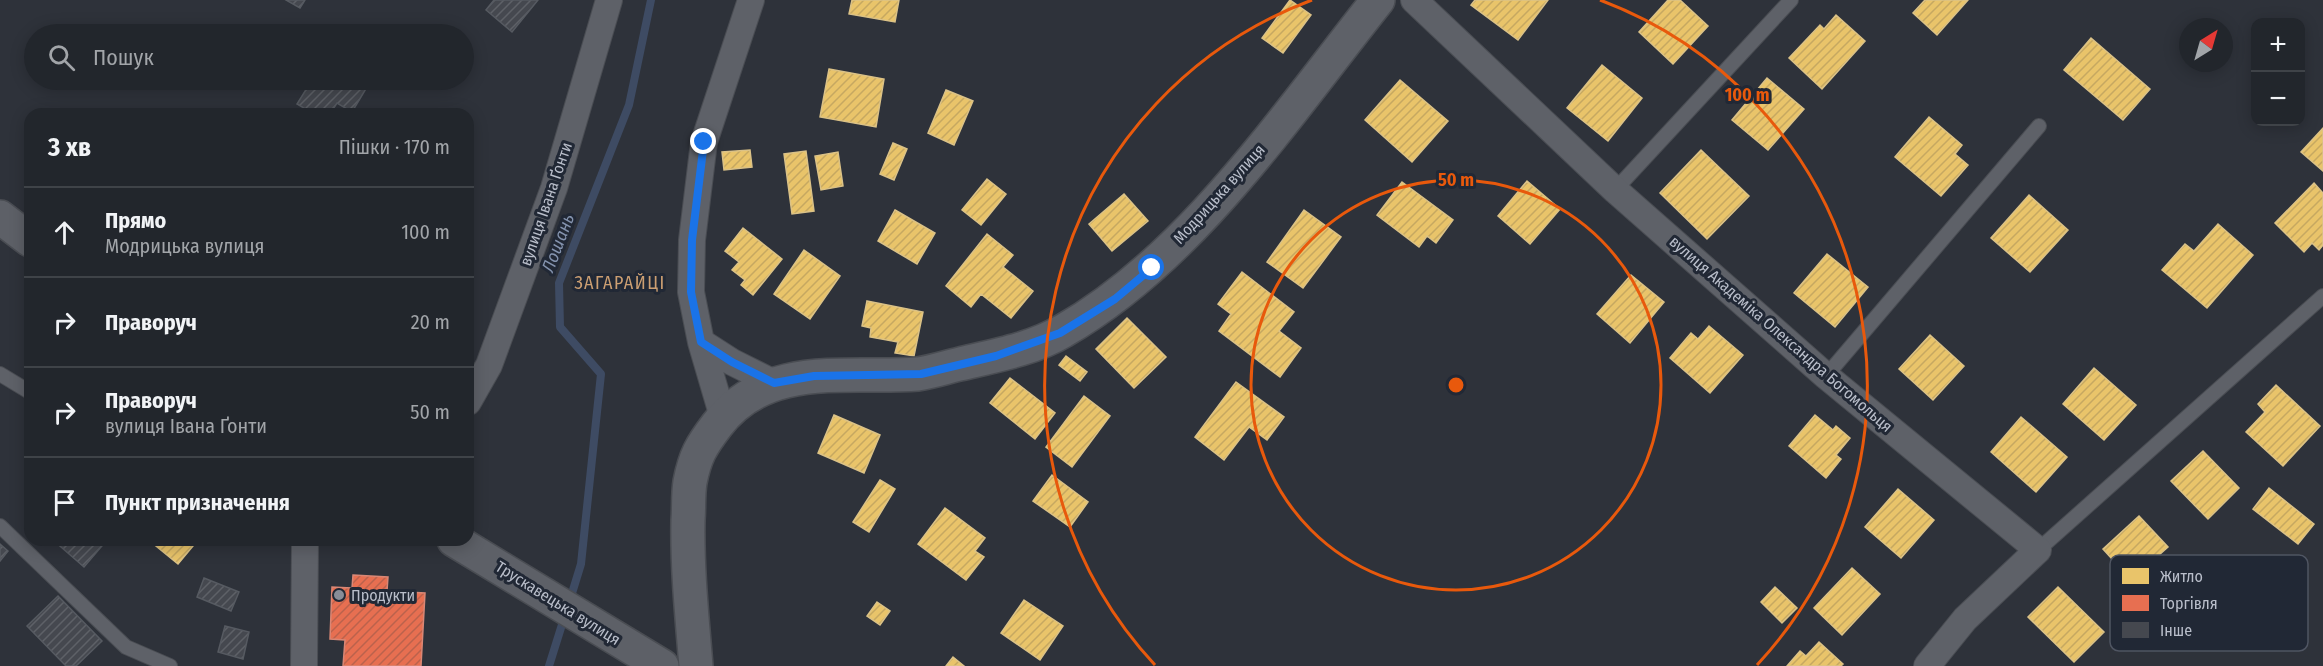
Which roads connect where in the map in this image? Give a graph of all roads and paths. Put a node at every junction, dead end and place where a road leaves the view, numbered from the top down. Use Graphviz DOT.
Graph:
graph roads {
  1 [pos="609,0"];
  2 [pos="751,0"];
  3 [pos="1378,0"];
  4 [pos="1414,0"];
  5 [pos="1791,0"];
  6 [pos="2039,126"];
  7 [pos="1615,190"];
  8 [pos="0,217"];
  9 [pos="24,235"];
  10 [pos="2323,296"];
  11 [pos="701,342"];
  12 [pos="0,374"];
  13 [pos="1826,376"];
  14 [pos="774,383"];
  15 [pos="24,389"];
  16 [pos="474,391"];
  17 [pos="723,417"];
  18 [pos="0,526"];
  19 [pos="305,546"];
  20 [pos="464,546"];
  21 [pos="2038,550"];
  22 [pos="170,666"];
  23 [pos="304,666"];
  24 [pos="662,666"];
  25 [pos="696,666"];
  26 [pos="1927,666"];
  1 -- 16 [label="street, вулиця Івана Ґонти"];
  2 -- 11 [label="street"];
  3 -- 14 [label="street, Модрицька вулиця"];
  4 -- 7 [label="street, вулиця Академіка Олександра Богомольця"];
  5 -- 7 [label="lane"];
  6 -- 13 [label="lane"];
  7 -- 13 [label="street, вулиця Академіка Олександра Богомольця"];
  8 -- 9 [label="main road"];
  10 -- 21 [label="lane"];
  11 -- 14 [label="street"];
  11 -- 17 [label="street"];
  12 -- 15 [label="lane"];
  13 -- 21 [label="street, вулиця Академіка Олександра Богомольця"];
  14 -- 17 [label="street, Модрицька вулиця"];
  17 -- 25 [label="street, Модрицька вулиця"];
  18 -- 22 [label="lane"];
  19 -- 23 [label="street"];
  20 -- 24 [label="main road, Трускавецька вулиця"];
  21 -- 26 [label="street"];
}
